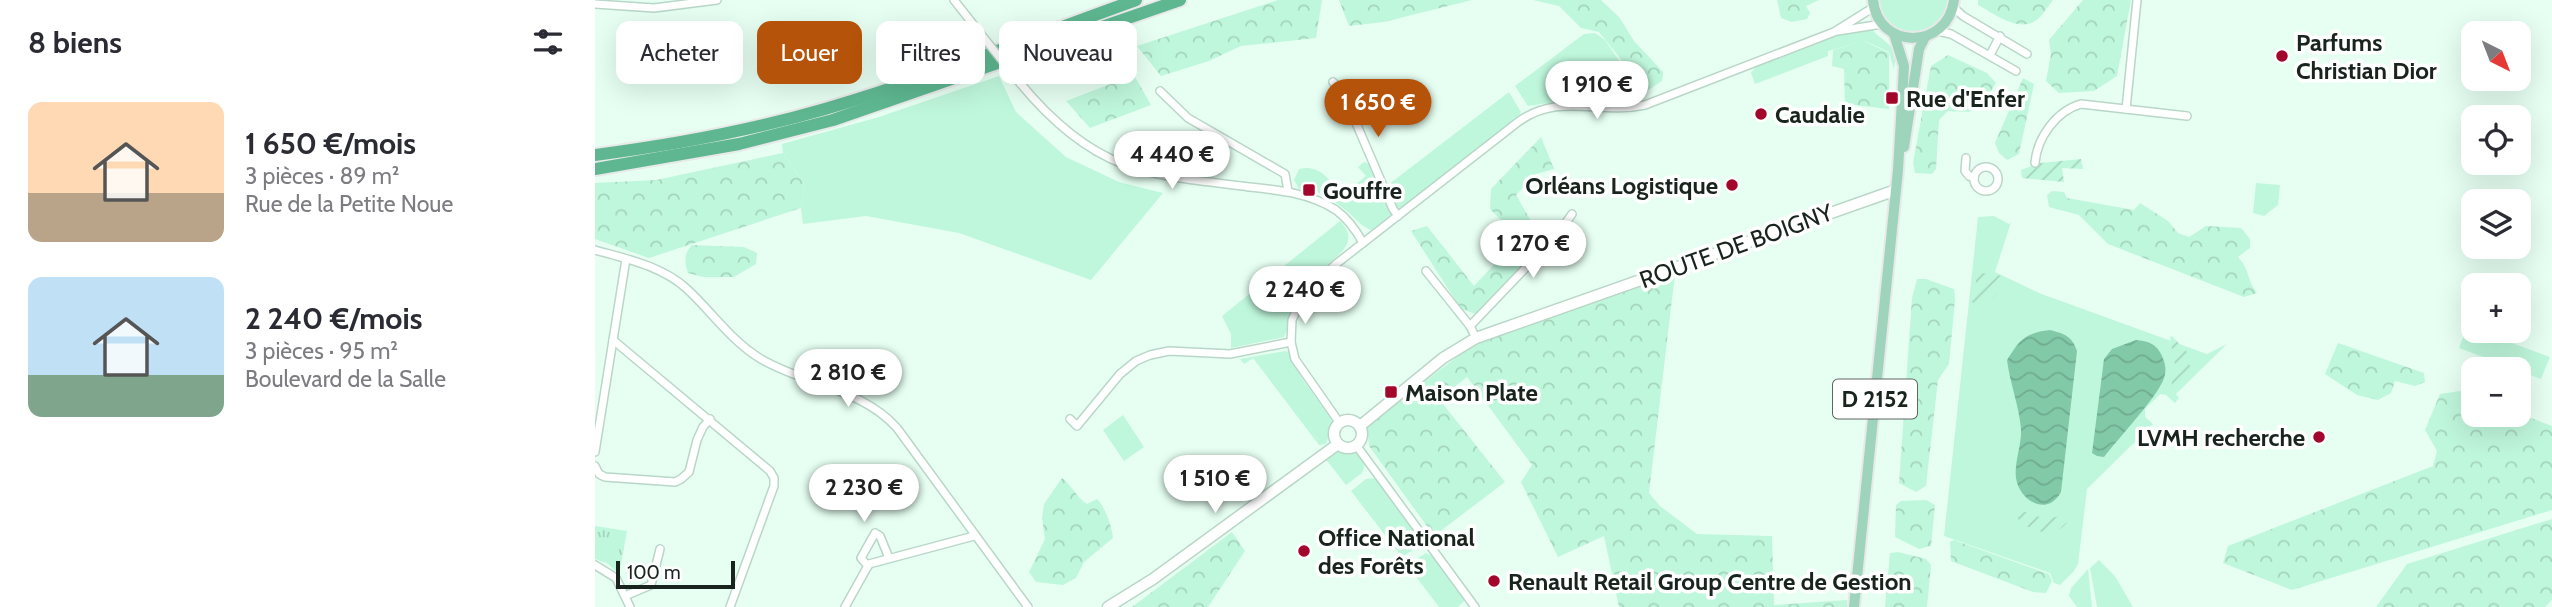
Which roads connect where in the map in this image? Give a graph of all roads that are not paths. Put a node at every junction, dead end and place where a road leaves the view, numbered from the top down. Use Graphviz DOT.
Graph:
graph roads {
  1 [pos="717,0"];
  2 [pos="954,0"];
  3 [pos="1136,0"];
  4 [pos="1180,0"];
  5 [pos="2137,0"];
  6 [pos="677,3"];
  7 [pos="1873,3"];
  8 [pos="1954,3"];
  9 [pos="595,4"];
  10 [pos="1882,24"];
  11 [pos="1937,31"];
  12 [pos="1834,32"];
  13 [pos="1894,34"];
  14 [pos="2000,36"];
  15 [pos="1925,37"];
  16 [pos="2027,54"];
  17 [pos="1990,55"];
  18 [pos="2016,71"];
  19 [pos="1333,82"];
  20 [pos="1160,91"];
  21 [pos="2126,109"];
  22 [pos="2187,117"];
  23 [pos="1966,158"];
  24 [pos="596,162"];
  25 [pos="2035,163"];
  26 [pos="1898,170"];
  27 [pos="1974,178"];
  28 [pos="1896,190"];
  29 [pos="1289,191"];
  30 [pos="1572,214"];
  31 [pos="1398,216"];
  32 [pos="1363,243"];
  33 [pos="595,250"];
  34 [pos="626,259"];
  35 [pos="1426,271"];
  36 [pos="1471,326"];
  37 [pos="1476,338"];
  38 [pos="613,340"];
  39 [pos="1291,342"];
  40 [pos="710,419"];
  41 [pos="1070,419"];
  42 [pos="1339,422"];
  43 [pos="1360,426"];
  44 [pos="1338,444"];
  45 [pos="1356,445"];
  46 [pos="595,452"];
  47 [pos="595,466"];
  48 [pos="974,536"];
  49 [pos="660,549"];
  50 [pos="890,558"];
  51 [pos="595,565"];
  52 [pos="868,566"];
  53 [pos="625,596"];
  54 [pos="629,607"];
  55 [pos="730,607"];
  56 [pos="845,607"];
  57 [pos="1028,607"];
  58 [pos="1108,607"];
  59 [pos="1475,607"];
  60 [pos="1854,607"];
  1 -- 6 [label="street"];
  2 -- 29 [label="street, bridge"];
  3 -- 24 [label="highway"];
  4 -- 24 [label="highway"];
  5 -- 21 [label="street"];
  6 -- 9 [label="street"];
  7 -- 10 [label="main road"];
  7 -- 12 [label="street"];
  8 -- 11 [label="main road"];
  8 -- 14 [label="street"];
  10 -- 12 [label="street"];
  10 -- 13 [label="main road"];
  11 -- 15 [label="main road"];
  11 -- 17 [label="street"];
  12 -- 31 [label="street"];
  13 -- 15 [label="main road"];
  13 -- 26 [label="main road, D 2152"];
  14 -- 16 [label="street"];
  14 -- 17 [label="street"];
  15 -- 26 [label="main road, D 2152"];
  17 -- 18 [label="street"];
  19 -- 31 [label="street"];
  20 -- 29 [label="street"];
  21 -- 22 [label="street"];
  21 -- 25 [label="street"];
  23 -- 27 [label="street"];
  26 -- 28 [label="main road, D 2152"];
  28 -- 37 [label="street, ROUTE DE BOIGNY"];
  28 -- 60 [label="main road, D 2152"];
  29 -- 32 [label="street"];
  30 -- 36 [label="street"];
  31 -- 32 [label="street"];
  32 -- 39 [label="street"];
  33 -- 34 [label="street"];
  34 -- 38 [label="street"];
  34 -- 48 [label="street"];
  35 -- 36 [label="street"];
  36 -- 37 [label="street"];
  37 -- 43 [label="street, ROUTE DE BOIGNY"];
  38 -- 40 [label="street"];
  38 -- 46 [label="street"];
  39 -- 41 [label="street"];
  39 -- 42 [label="street"];
  40 -- 47 [label="street"];
  40 -- 55 [label="street"];
  42 -- 43 [label="street"];
  42 -- 44 [label="street"];
  43 -- 45 [label="street"];
  44 -- 45 [label="street"];
  44 -- 58 [label="street"];
  45 -- 59 [label="street"];
  48 -- 50 [label="street"];
  48 -- 57 [label="street"];
  49 -- 53 [label="street"];
  50 -- 52 [label="street"];
  50 -- 52 [label="street"];
  51 -- 53 [label="street"];
  52 -- 56 [label="street"];
  53 -- 54 [label="street"];
}
